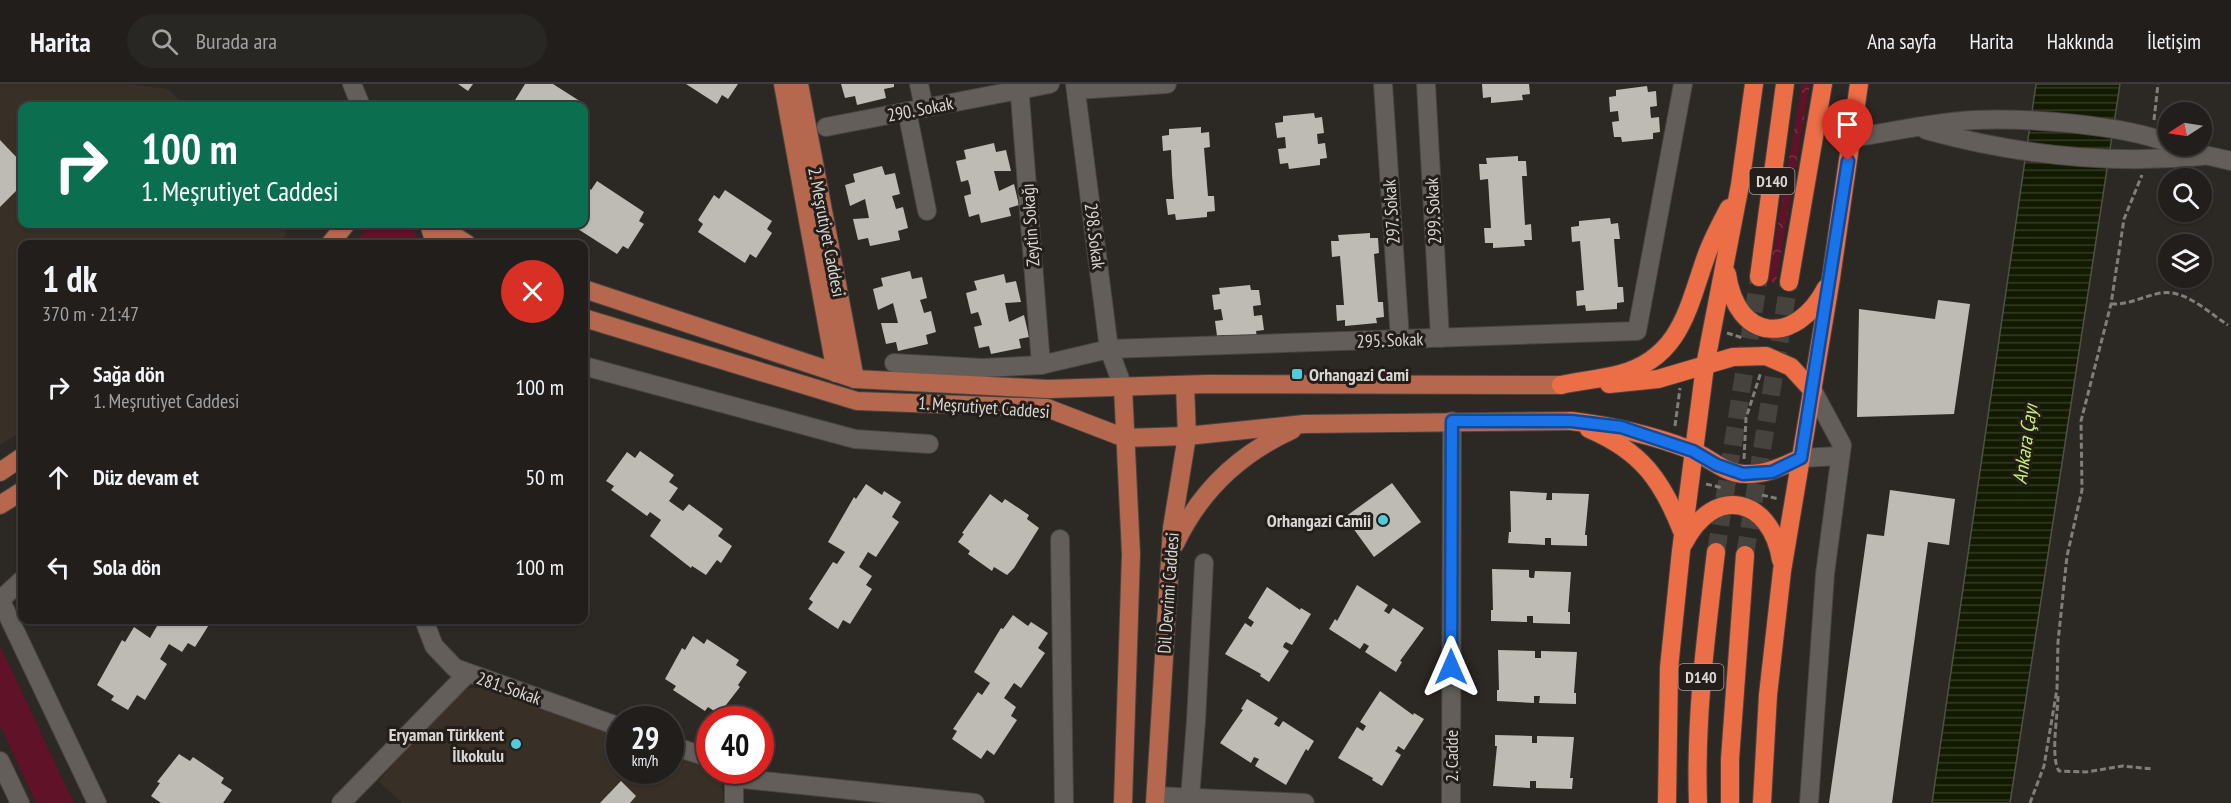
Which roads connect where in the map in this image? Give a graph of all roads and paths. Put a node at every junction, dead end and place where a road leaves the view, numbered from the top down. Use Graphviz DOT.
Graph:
graph roads {
  1 [pos="352,84"];
  2 [pos="783,84"];
  3 [pos="799,84"];
  4 [pos="920,84"];
  5 [pos="1050,84"];
  6 [pos="1167,84"];
  7 [pos="1383,84"];
  8 [pos="1426,84"];
  9 [pos="1683,84"];
  10 [pos="1754,84"];
  11 [pos="1785,84"];
  12 [pos="1823,84"];
  13 [pos="1859,84"];
  14 [pos="2158,84"];
  15 [pos="1020,87"];
  16 [pos="1076,87"];
  17 [pos="359,102"];
  18 [pos="2159,102"];
  19 [pos="916,109"];
  20 [pos="826,127"];
  21 [pos="1919,128"];
  22 [pos="1851,138"];
  23 [pos="2158,139"];
  24 [pos="2202,156"];
  25 [pos="2147,161"];
  26 [pos="2231,161"];
  27 [pos="1740,185"];
  28 [pos="927,211"];
  29 [pos="344,228"];
  30 [pos="442,228"];
  31 [pos="333,240"];
  32 [pos="461,240"];
  33 [pos="1725,261"];
  34 [pos="1759,277"];
  35 [pos="1831,278"];
  36 [pos="1789,282"];
  37 [pos="588,290"];
  38 [pos="2111,304"];
  39 [pos="588,319"];
  40 [pos="2228,325"];
  41 [pos="1440,338"];
  42 [pos="1400,339"];
  43 [pos="1109,349"];
  44 [pos="1766,356"];
  45 [pos="894,363"];
  46 [pos="1041,365"];
  47 [pos="1705,366"];
  48 [pos="588,367"];
  49 [pos="1682,372"];
  50 [pos="836,373"];
  51 [pos="855,379"];
  52 [pos="1185,385"];
  53 [pos="1561,385"];
  54 [pos="1123,387"];
  55 [pos="1813,391"];
  56 [pos="1452,421"];
  57 [pos="1571,421"];
  58 [pos="1304,424"];
  59 [pos="1187,436"];
  60 [pos="1125,438"];
  61 [pos="929,444"];
  62 [pos="1672,444"];
  63 [pos="1693,451"];
  64 [pos="1840,456"];
  65 [pos="1801,458"];
  66 [pos="18,460"];
  67 [pos="1743,464"];
  68 [pos="0,472"];
  69 [pos="18,494"];
  70 [pos="0,505"];
  71 [pos="1060,539"];
  72 [pos="1682,542"];
  73 [pos="1716,552"];
  74 [pos="1745,555"];
  75 [pos="1170,556"];
  76 [pos="1204,563"];
  77 [pos="1782,571"];
  78 [pos="18,584"];
  79 [pos="0,600"];
  80 [pos="426,624"];
  81 [pos="467,674"];
  82 [pos="2057,689"];
  83 [pos="606,722"];
  84 [pos="0,761"];
  85 [pos="2152,769"];
  86 [pos="774,779"];
  87 [pos="733,784"];
  88 [pos="1156,799"];
  89 [pos="1195,799"];
  90 [pos="20,803"];
  91 [pos="98,803"];
  92 [pos="341,803"];
  93 [pos="734,803"];
  94 [pos="975,803"];
  95 [pos="1064,803"];
  96 [pos="1123,803"];
  97 [pos="1305,803"];
  98 [pos="1451,803"];
  99 [pos="1667,803"];
  100 [pos="1698,803"];
  101 [pos="1730,803"];
  102 [pos="1762,803"];
  103 [pos="1809,803"];
  104 [pos="2030,803"];
  1 -- 17 [label="street"];
  2 -- 50 [label="main road, 2. Meşrutiyet Caddesi"];
  3 -- 51 [label="main road, 2. Meşrutiyet Caddesi"];
  4 -- 19 [label="street"];
  5 -- 15 [label="street, 290. Sokak"];
  6 -- 16 [label="street"];
  7 -- 42 [label="street, 297. Sokak"];
  8 -- 41 [label="street, 299. Sokak"];
  9 -- 41 [label="street, 295. Sokak"];
  10 -- 27 [label="highway"];
  11 -- 34 [label="highway, D140"];
  12 -- 36 [label="highway, D140"];
  13 -- 22 [label="highway"];
  14 -- 18 [label="path"];
  15 -- 19 [label="street, 290. Sokak"];
  15 -- 46 [label="street, Zeytin Sokağı"];
  16 -- 43 [label="street, 298. Sokak"];
  19 -- 20 [label="street, 290. Sokak"];
  19 -- 28 [label="street"];
  21 -- 22 [label="street"];
  21 -- 23 [label="street"];
  21 -- 25 [label="street"];
  22 -- 35 [label="highway"];
  24 -- 25 [label="street"];
  24 -- 26 [label="street"];
  25 -- 38 [label="path"];
  27 -- 33 [label="highway"];
  27 -- 53 [label="highway"];
  29 -- 31 [label="main road"];
  30 -- 32 [label="main road"];
  33 -- 35 [label="highway"];
  33 -- 47 [label="highway"];
  35 -- 55 [label="highway"];
  37 -- 50 [label="main road, 1. Meşrutiyet Caddesi"];
  38 -- 40 [label="path"];
  38 -- 82 [label="path"];
  39 -- 60 [label="main road, 1. Meşrutiyet Caddesi"];
  41 -- 42 [label="street, 295. Sokak"];
  42 -- 43 [label="street, 295. Sokak"];
  43 -- 46 [label="street, 295. Sokak"];
  43 -- 54 [label="street, 298. Sokak"];
  44 -- 47 [label="highway"];
  44 -- 55 [label="highway"];
  44 -- 67 [label="path"];
  45 -- 46 [label="street, 295. Sokak"];
  47 -- 49 [label="highway"];
  47 -- 63 [label="highway"];
  48 -- 61 [label="street"];
  49 -- 53 [label="highway"];
  49 -- 62 [label="path"];
  50 -- 51 [label="main road, 1. Meşrutiyet Caddesi"];
  51 -- 54 [label="main road, 1. Meşrutiyet Caddesi"];
  52 -- 53 [label="main road, 1. Meşrutiyet Caddesi"];
  52 -- 54 [label="main road, 1. Meşrutiyet Caddesi"];
  52 -- 59 [label="main road, Dil Devrimi Caddesi"];
  54 -- 60 [label="main road, Dil Devrimi Caddesi"];
  55 -- 64 [label="street"];
  55 -- 65 [label="highway"];
  56 -- 57 [label="main road, 1. Meşrutiyet Caddesi"];
  56 -- 58 [label="main road, 1. Meşrutiyet Caddesi"];
  56 -- 98 [label="street, 2. Cadde"];
  57 -- 62 [label="highway"];
  57 -- 72 [label="highway"];
  58 -- 59 [label="main road, 1. Meşrutiyet Caddesi"];
  58 -- 75 [label="main road"];
  59 -- 60 [label="main road, 1. Meşrutiyet Caddesi"];
  59 -- 75 [label="main road, Dil Devrimi Caddesi"];
  60 -- 96 [label="main road, Dil Devrimi Caddesi"];
  62 -- 63 [label="highway"];
  63 -- 65 [label="highway"];
  63 -- 72 [label="highway"];
  64 -- 65 [label="street"];
  64 -- 103 [label="street"];
  65 -- 77 [label="highway"];
  66 -- 68 [label="main road"];
  69 -- 70 [label="main road"];
  71 -- 95 [label="street"];
  72 -- 77 [label="highway"];
  72 -- 99 [label="highway"];
  73 -- 100 [label="highway, D140"];
  74 -- 101 [label="highway, D140"];
  75 -- 88 [label="main road, Dil Devrimi Caddesi"];
  76 -- 89 [label="street"];
  77 -- 102 [label="highway"];
  78 -- 79 [label="street"];
  79 -- 91 [label="street"];
  80 -- 81 [label="street, 281. Sokak"];
  81 -- 83 [label="street, 281. Sokak"];
  81 -- 92 [label="street"];
  82 -- 85 [label="path"];
  82 -- 104 [label="path"];
  84 -- 90 [label="street"];
  86 -- 94 [label="street"];
  87 -- 93 [label="street"];
  88 -- 89 [label="street"];
  89 -- 97 [label="street"];
}
